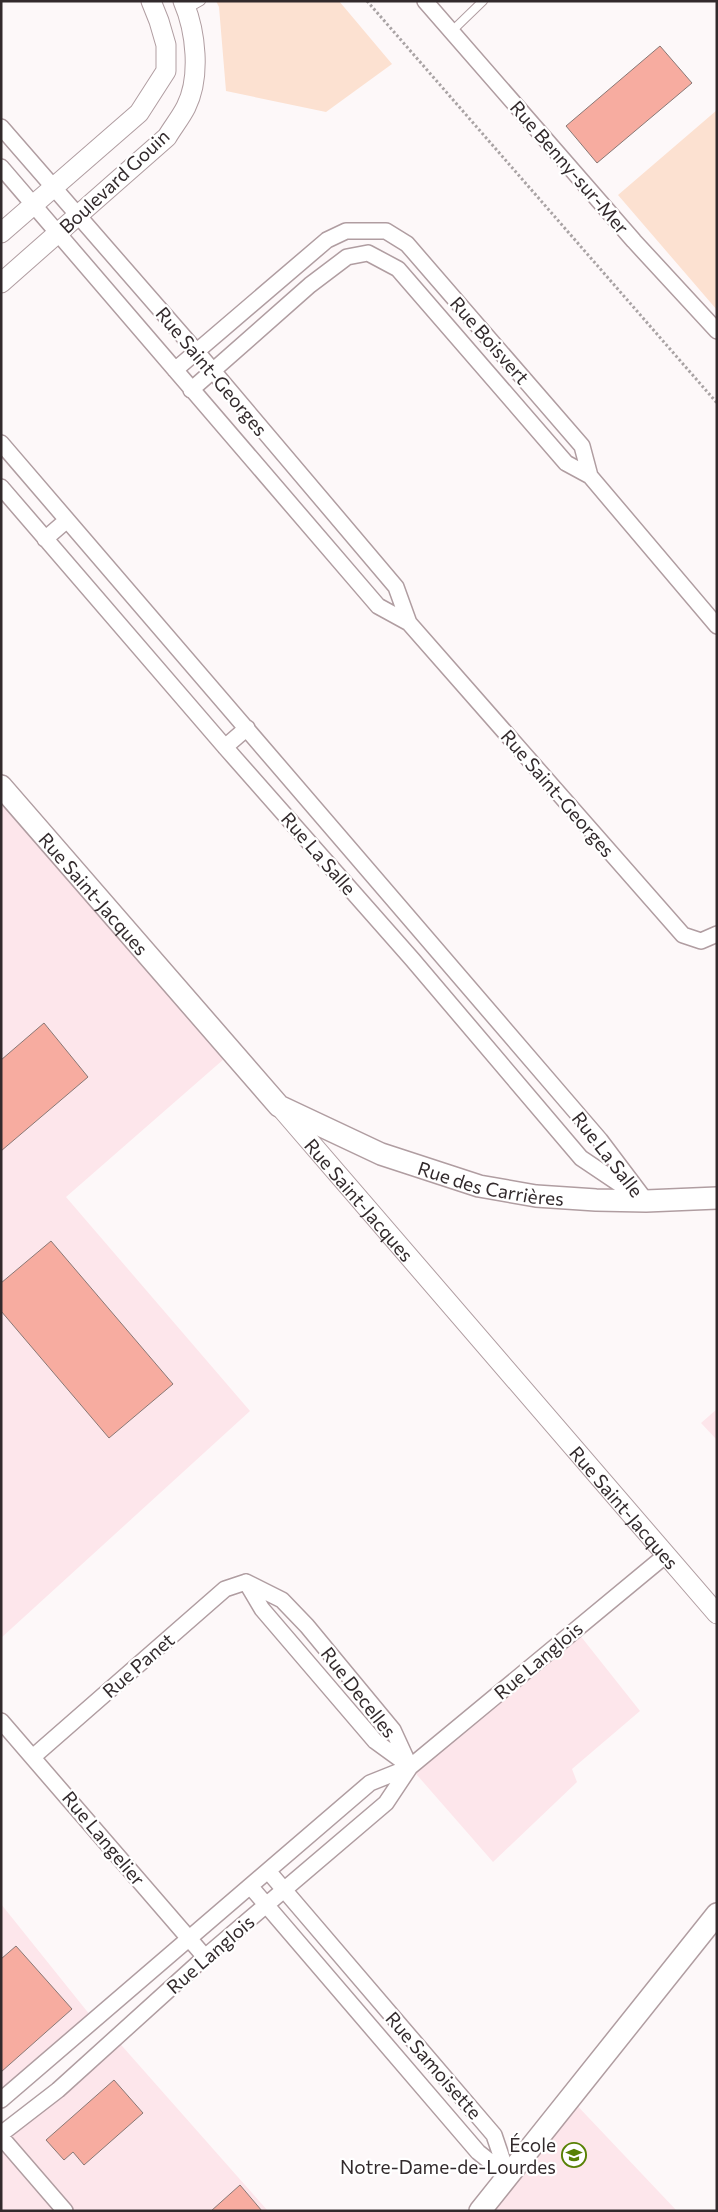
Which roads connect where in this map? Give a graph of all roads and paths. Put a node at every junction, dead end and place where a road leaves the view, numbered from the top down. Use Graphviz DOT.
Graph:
graph roads {
  1 [pos="151,1"];
  2 [pos="367,1"];
  3 [pos="425,1"];
  4 [pos="483,1"];
  5 [pos="190,4"];
  6 [pos="159,21"];
  7 [pos="452,31"];
  8 [pos="1,127"];
  9 [pos="1,167"];
  10 [pos="54,188"];
  11 [pos="34,205"];
  12 [pos="78,215"];
  13 [pos="366,231"];
  14 [pos="1,233"];
  15 [pos="58,233"];
  16 [pos="368,253"];
  17 [pos="1,283"];
  18 [pos="717,331"];
  19 [pos="197,352"];
  20 [pos="175,370"];
  21 [pos="213,372"];
  22 [pos="192,390"];
  23 [pos="717,403"];
  24 [pos="1,443"];
  25 [pos="590,476"];
  26 [pos="1,487"];
  27 [pos="67,520"];
  28 [pos="45,538"];
  29 [pos="409,624"];
  30 [pos="717,626"];
  31 [pos="247,728"];
  32 [pos="225,746"];
  33 [pos="1,786"];
  34 [pos="717,934"];
  35 [pos="430,944"];
  36 [pos="412,958"];
  37 [pos="279,1106"];
  38 [pos="717,1198"];
  39 [pos="646,1201"];
  40 [pos="666,1555"];
  41 [pos="246,1582"];
  42 [pos="717,1614"];
  43 [pos="1,1721"];
  44 [pos="34,1756"];
  45 [pos="410,1766"];
  46 [pos="268,1871"];
  47 [pos="250,1886"];
  48 [pos="284,1891"];
  49 [pos="266,1906"];
  50 [pos="717,1914"];
  51 [pos="190,1940"];
  52 [pos="205,1957"];
  53 [pos="1,2100"];
  54 [pos="1,2135"];
  55 [pos="508,2176"];
  56 [pos="65,2211"];
  57 [pos="480,2211"];
  1 -- 6 [label="street, Boulevard Gouin"];
  2 -- 23 [label="path"];
  3 -- 7 [label="street, Rue Benny-sur-Mer"];
  4 -- 7 [label="lane"];
  5 -- 6 [label="street"];
  5 -- 12 [label="street, Boulevard Gouin"];
  6 -- 10 [label="street, Boulevard Gouin"];
  7 -- 18 [label="street, Rue Benny-sur-Mer"];
  8 -- 10 [label="street, Rue Saint-Georges"];
  9 -- 11 [label="street, Rue Saint-Georges"];
  10 -- 11 [label="street, Boulevard Gouin"];
  10 -- 12 [label="street, Rue Saint-Georges"];
  11 -- 14 [label="street, Boulevard Gouin"];
  11 -- 15 [label="street, Rue Saint-Georges"];
  12 -- 15 [label="street, Boulevard Gouin"];
  12 -- 19 [label="street, Rue Saint-Georges"];
  13 -- 16 [label="street"];
  13 -- 19 [label="street, Rue Boisvert"];
  13 -- 25 [label="street, Rue Boisvert"];
  15 -- 17 [label="street, Boulevard Gouin"];
  15 -- 20 [label="street, Rue Saint-Georges"];
  16 -- 21 [label="street"];
  16 -- 25 [label="street, Rue Boisvert"];
  19 -- 20 [label="street, Rue Boisvert"];
  19 -- 21 [label="street, Rue Saint-Georges"];
  20 -- 22 [label="street, Rue Saint-Georges"];
  21 -- 22 [label="street"];
  21 -- 29 [label="street, Rue Saint-Georges"];
  22 -- 29 [label="street, Rue Saint-Georges"];
  24 -- 27 [label="street, Rue La Salle"];
  25 -- 30 [label="street, Rue Boisvert"];
  26 -- 28 [label="street, Rue La Salle"];
  27 -- 28 [label="street"];
  27 -- 31 [label="street, Rue La Salle"];
  28 -- 32 [label="street, Rue La Salle"];
  29 -- 34 [label="street, Rue Saint-Georges"];
  31 -- 32 [label="street"];
  31 -- 35 [label="street, Rue La Salle"];
  32 -- 36 [label="street, Rue La Salle"];
  33 -- 37 [label="main road, Rue Saint-Jacques"];
  35 -- 36 [label="street"];
  35 -- 39 [label="street, Rue La Salle"];
  36 -- 39 [label="street, Rue La Salle"];
  37 -- 39 [label="main road, Rue des Carrières"];
  37 -- 40 [label="street, Rue Saint-Jacques"];
  38 -- 39 [label="main road, Rue des Carrières"];
  40 -- 42 [label="street, Rue Saint-Jacques"];
  40 -- 45 [label="street, Rue Langlois"];
  41 -- 44 [label="street, Rue Panet"];
  41 -- 45 [label="street, Rue Decelles"];
  41 -- 45 [label="street, Rue Decelles"];
  43 -- 44 [label="street, Rue Langelier"];
  44 -- 51 [label="street, Rue Langelier"];
  45 -- 46 [label="street, Rue Langlois"];
  45 -- 48 [label="street, Rue Langlois"];
  46 -- 47 [label="street, Rue Langlois"];
  46 -- 48 [label="street, Rue Samoisette"];
  47 -- 49 [label="street, Rue Samoisette"];
  47 -- 51 [label="street, Rue Langlois"];
  48 -- 49 [label="street, Rue Langlois"];
  48 -- 55 [label="street, Rue Samoisette"];
  49 -- 52 [label="street, Rue Langlois"];
  49 -- 55 [label="street, Rue Samoisette"];
  50 -- 55 [label="main road"];
  51 -- 52 [label="street, Rue Langelier"];
  51 -- 53 [label="street, Rue Langlois"];
  52 -- 54 [label="street, Rue Langlois"];
  54 -- 56 [label="street"];
  55 -- 57 [label="main road"];
}
